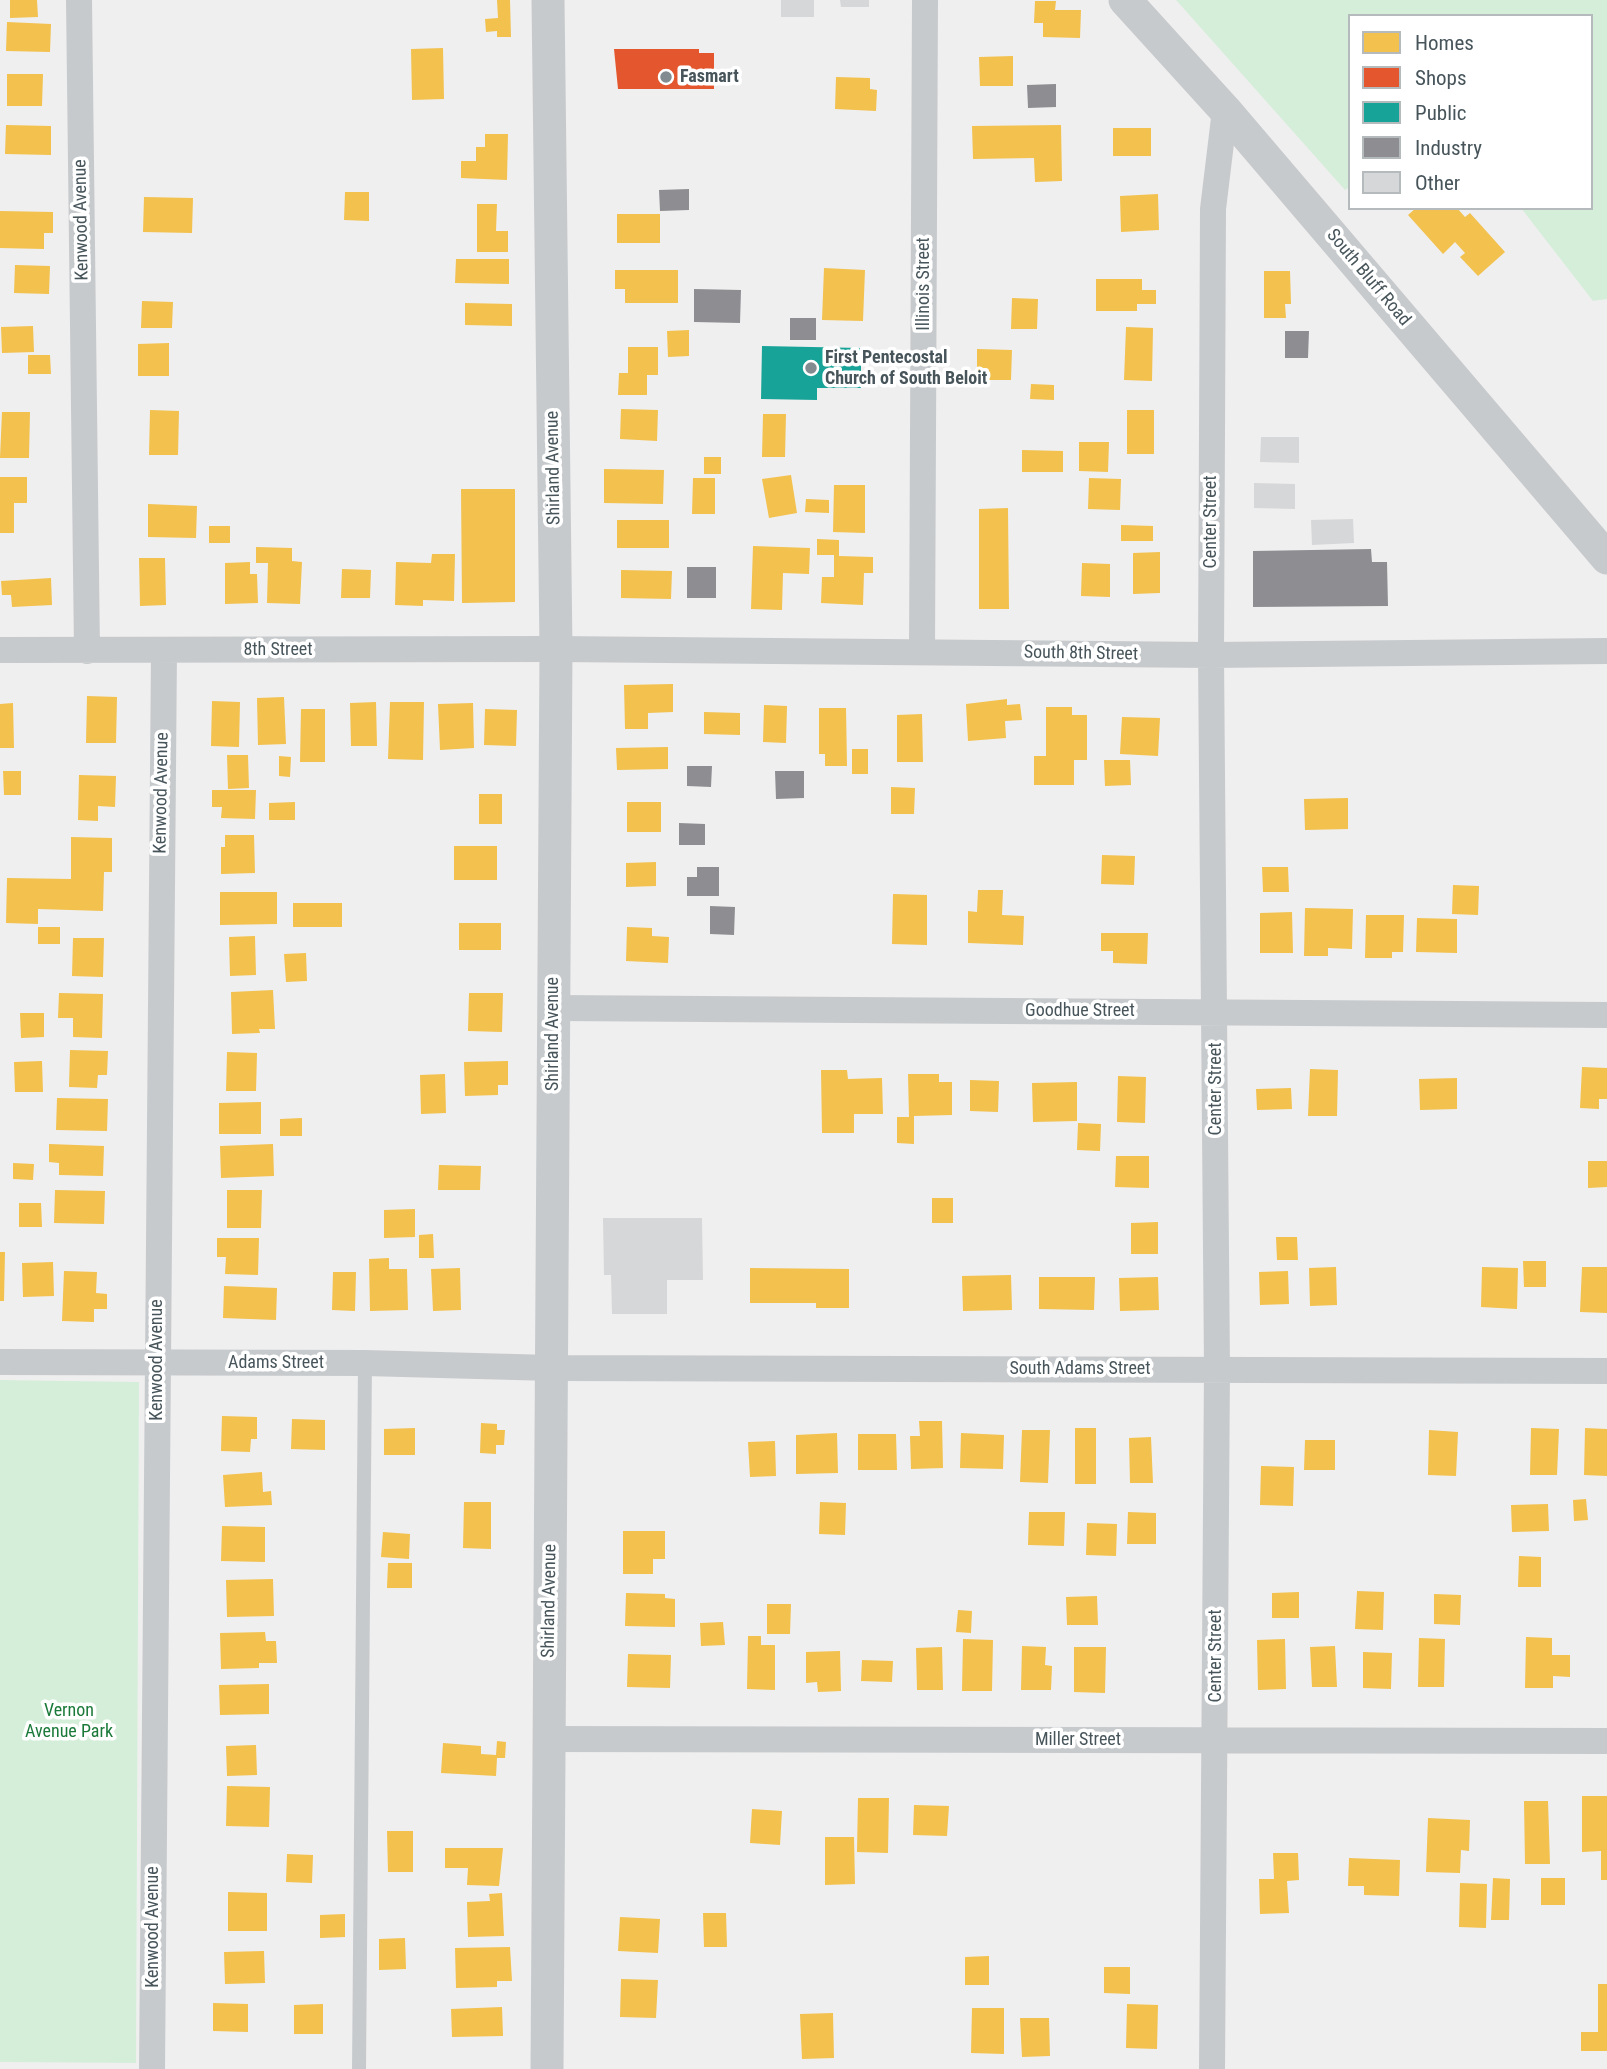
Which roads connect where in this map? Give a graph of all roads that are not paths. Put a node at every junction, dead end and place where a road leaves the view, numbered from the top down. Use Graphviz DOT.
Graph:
graph roads {
  1 [pos="79,0"];
  2 [pos="548,0"];
  3 [pos="925,0"];
  4 [pos="1125,0"];
  5 [pos="1225,110"];
  6 [pos="1607,558"];
  7 [pos="556,649"];
  8 [pos="0,650"];
  9 [pos="87,651"];
  10 [pos="164,651"];
  11 [pos="1607,651"];
  12 [pos="922,652"];
  13 [pos="1211,655"];
  14 [pos="554,1008"];
  15 [pos="1215,1011"];
  16 [pos="1607,1015"];
  17 [pos="0,1362"];
  18 [pos="157,1363"];
  19 [pos="365,1363"];
  20 [pos="552,1368"];
  21 [pos="1217,1369"];
  22 [pos="1607,1371"];
  23 [pos="548,1739"];
  24 [pos="1216,1740"];
  25 [pos="1607,1741"];
  26 [pos="152,2069"];
  27 [pos="359,2069"];
  28 [pos="547,2069"];
  29 [pos="1212,2069"];
  1 -- 9 [label="street, Kenwood Avenue"];
  2 -- 7 [label="street, Shirland Avenue"];
  3 -- 12 [label="street, Illinois Street"];
  4 -- 5 [label="street, South Bluff Road"];
  5 -- 6 [label="street, South Bluff Road"];
  5 -- 13 [label="street, Center Street"];
  7 -- 10 [label="street, 8th Street"];
  7 -- 12 [label="street, South 8th Street"];
  7 -- 14 [label="street, Shirland Avenue"];
  8 -- 9 [label="street, 8th Street"];
  9 -- 10 [label="street, 8th Street"];
  10 -- 18 [label="street, Kenwood Avenue"];
  11 -- 13 [label="street, South 8th Street"];
  12 -- 13 [label="street, South 8th Street"];
  13 -- 15 [label="street, Center Street"];
  14 -- 15 [label="street, Goodhue Street"];
  14 -- 20 [label="street, Shirland Avenue"];
  15 -- 16 [label="street, Goodhue Street"];
  15 -- 21 [label="street, Center Street"];
  17 -- 18 [label="street, Adams Street"];
  18 -- 19 [label="street, Adams Street"];
  18 -- 26 [label="street, Kenwood Avenue"];
  19 -- 20 [label="street, Adams Street"];
  19 -- 27 [label="lane"];
  20 -- 21 [label="street, South Adams Street"];
  20 -- 23 [label="street, Shirland Avenue"];
  21 -- 22 [label="street, South Adams Street"];
  21 -- 24 [label="street, Center Street"];
  23 -- 24 [label="street, Miller Street"];
  23 -- 28 [label="street, Shirland Avenue"];
  24 -- 25 [label="street, Miller Street"];
  24 -- 29 [label="street, Center Street"];
}
